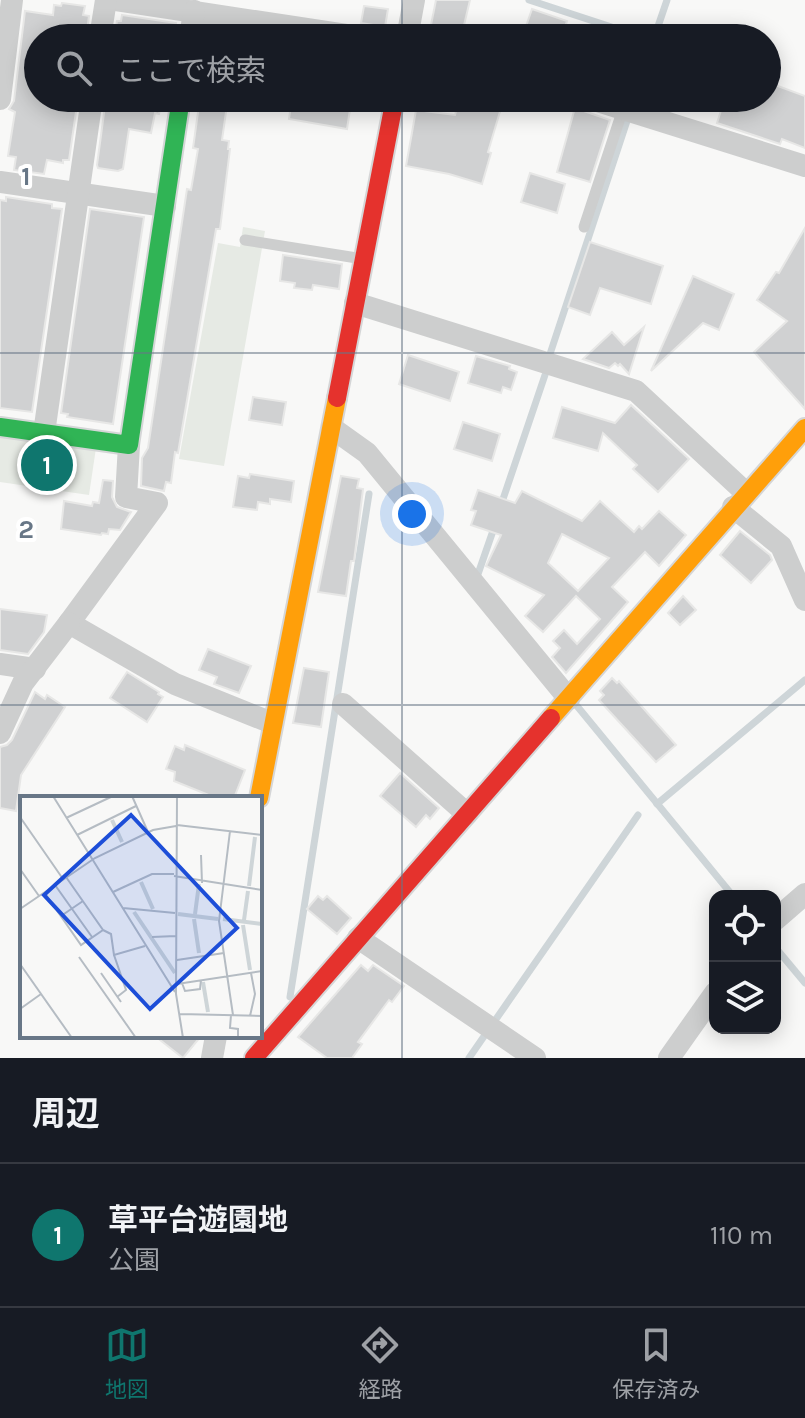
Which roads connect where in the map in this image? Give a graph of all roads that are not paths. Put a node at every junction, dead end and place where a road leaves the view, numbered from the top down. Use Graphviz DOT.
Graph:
graph roads {
  1 [pos="12,0"];
  2 [pos="106,0"];
  3 [pos="116,0"];
  4 [pos="414,0"];
  5 [pos="172,4"];
  6 [pos="194,11"];
  7 [pos="102,24"];
  8 [pos="192,24"];
  9 [pos="277,24"];
  10 [pos="410,24"];
  11 [pos="0,99"];
  12 [pos="90,112"];
  13 [pos="179,112"];
  14 [pos="392,112"];
  15 [pos="622,112"];
  16 [pos="633,112"];
  17 [pos="805,166"];
  18 [pos="0,182"];
  19 [pos="78,194"];
  20 [pos="165,206"];
  21 [pos="584,227"];
  22 [pos="245,240"];
  23 [pos="364,260"];
  24 [pos="355,303"];
  25 [pos="0,427"];
  26 [pos="332,428"];
  27 [pos="805,428"];
  28 [pos="44,433"];
  29 [pos="129,445"];
  30 [pos="740,500"];
  31 [pos="805,600"];
  32 [pos="69,623"];
  33 [pos="0,664"];
  34 [pos="35,669"];
  35 [pos="569,699"];
  36 [pos="343,704"];
  37 [pos="272,723"];
  38 [pos="0,733"];
  39 [pos="259,796"];
  40 [pos="467,814"];
  41 [pos="805,894"];
  42 [pos="781,915"];
  43 [pos="358,938"];
  44 [pos="709,1001"];
  45 [pos="216,1038"];
  46 [pos="212,1058"];
  47 [pos="254,1058"];
  48 [pos="535,1058"];
  49 [pos="669,1058"];
  1 -- 11 [label="street"];
  2 -- 7 [label="street"];
  3 -- 5 [label="street"];
  4 -- 10 [label="street"];
  5 -- 6 [label="street"];
  6 -- 8 [label="street"];
  6 -- 9 [label="street"];
  12 -- 19 [label="street"];
  13 -- 20 [label="street"];
  14 -- 23 [label="street"];
  15 -- 21 [label="lane"];
  16 -- 17 [label="street"];
  18 -- 19 [label="street"];
  19 -- 20 [label="street"];
  19 -- 28 [label="street"];
  20 -- 29 [label="street"];
  22 -- 23 [label="lane"];
  23 -- 24 [label="street"];
  24 -- 26 [label="street"];
  24 -- 30 [label="street"];
  25 -- 28 [label="street"];
  26 -- 35 [label="street"];
  26 -- 37 [label="street"];
  27 -- 30 [label="street"];
  28 -- 29 [label="street"];
  29 -- 32 [label="street"];
  30 -- 31 [label="street"];
  30 -- 35 [label="street"];
  32 -- 34 [label="street"];
  32 -- 37 [label="street"];
  33 -- 34 [label="street"];
  34 -- 38 [label="street"];
  35 -- 40 [label="street"];
  36 -- 40 [label="street"];
  37 -- 39 [label="street"];
  40 -- 43 [label="street"];
  41 -- 42 [label="street"];
  43 -- 47 [label="street"];
  43 -- 48 [label="street"];
  44 -- 49 [label="street"];
  45 -- 46 [label="street"];
}
